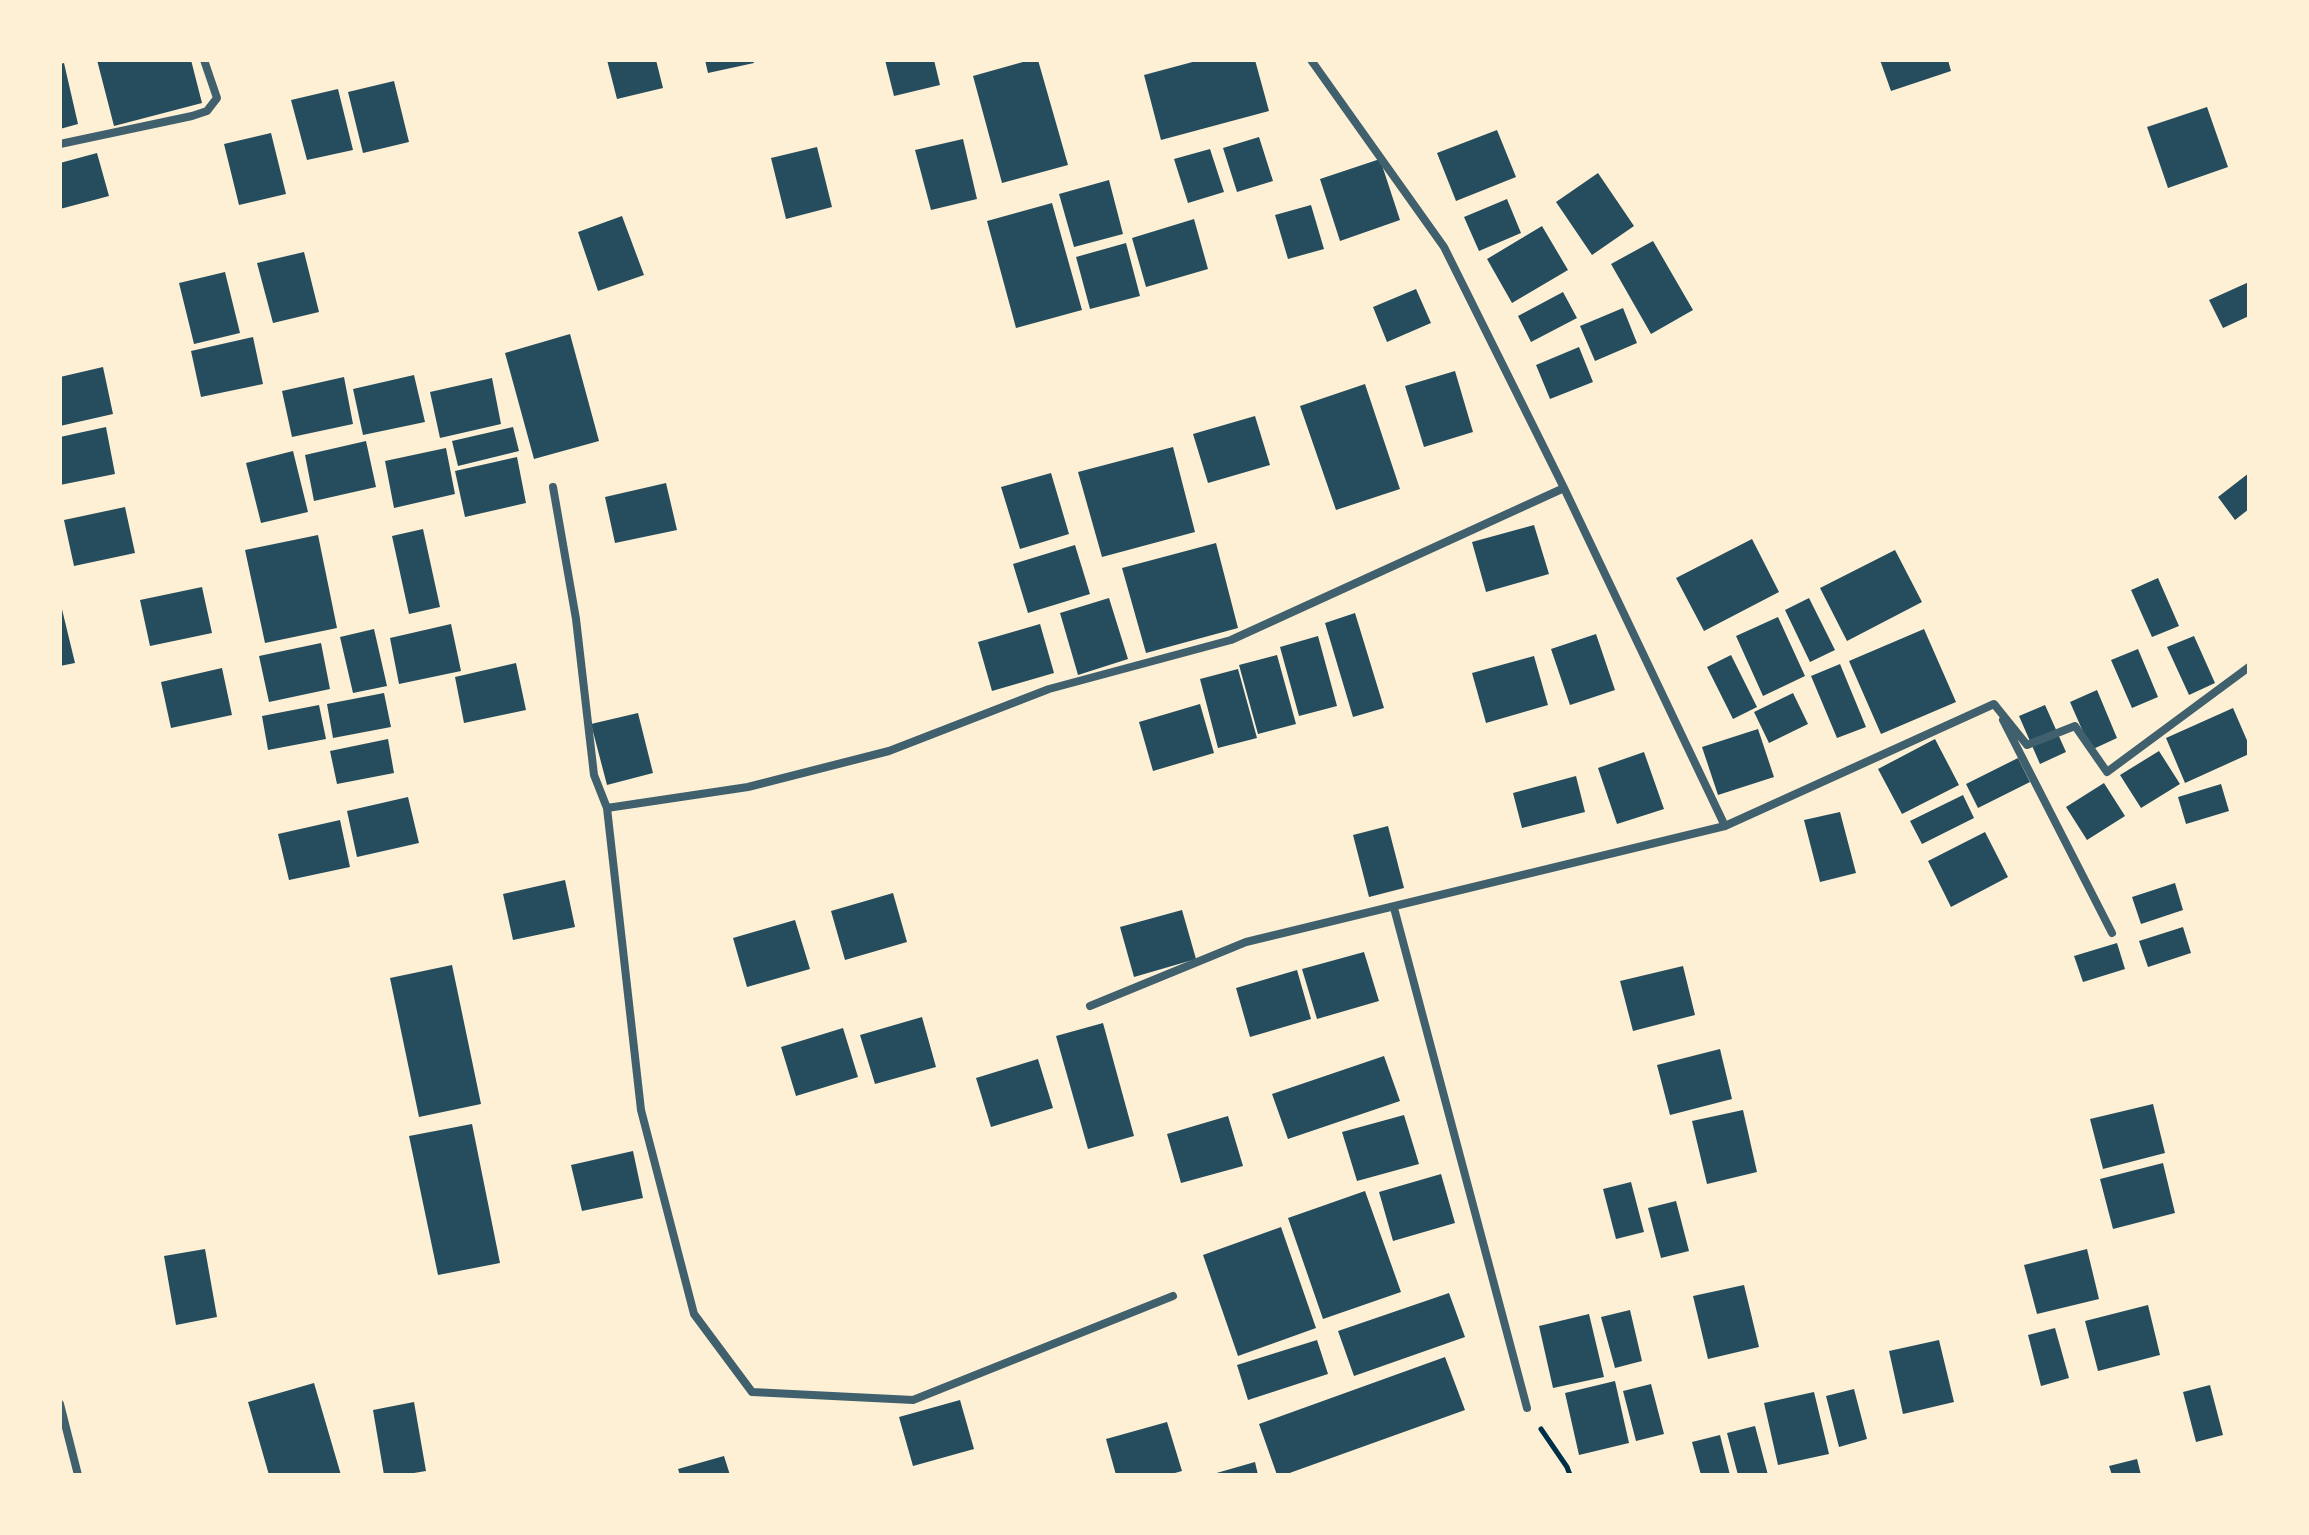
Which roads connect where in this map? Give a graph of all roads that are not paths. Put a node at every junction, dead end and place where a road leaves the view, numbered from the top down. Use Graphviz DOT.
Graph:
graph roads {
  1 [pos="204,60"];
  2 [pos="1311,60"];
  3 [pos="60,144"];
  4 [pos="553,487"];
  5 [pos="1564,488"];
  6 [pos="2249,667"];
  7 [pos="1994,704"];
  8 [pos="607,808"];
  9 [pos="1725,826"];
  10 [pos="1394,908"];
  11 [pos="2112,933"];
  12 [pos="1090,1006"];
  13 [pos="1173,1296"];
  14 [pos="60,1404"];
  15 [pos="1527,1408"];
  16 [pos="78,1475"];
  1 -- 3 [label="street"];
  2 -- 5 [label="street"];
  4 -- 8 [label="street"];
  5 -- 8 [label="street"];
  5 -- 9 [label="street"];
  6 -- 7 [label="street"];
  7 -- 9 [label="street"];
  7 -- 11 [label="street"];
  8 -- 13 [label="street"];
  9 -- 10 [label="street"];
  10 -- 12 [label="street"];
  10 -- 15 [label="street"];
  14 -- 16 [label="street"];
}
